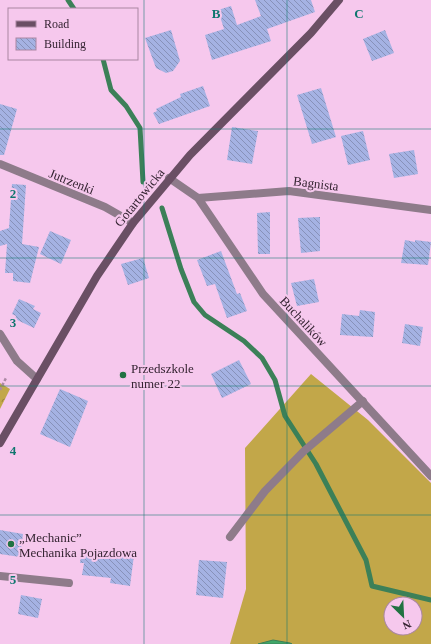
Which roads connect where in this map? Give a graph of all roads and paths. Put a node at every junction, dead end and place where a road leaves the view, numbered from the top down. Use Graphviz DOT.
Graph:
graph roads {
  1 [pos="340,0"];
  2 [pos="0,164"];
  3 [pos="170,178"];
  4 [pos="198,198"];
  5 [pos="431,210"];
  6 [pos="133,223"];
  7 [pos="0,334"];
  8 [pos="6,378"];
  9 [pos="37,379"];
  10 [pos="0,390"];
  11 [pos="363,401"];
  12 [pos="0,443"];
  13 [pos="431,476"];
  14 [pos="230,537"];
  15 [pos="0,576"];
  16 [pos="69,583"];
  1 -- 3 [label="street, Gotartowicka"];
  2 -- 6 [label="street, Jutrzenki"];
  3 -- 4 [label="street, Buchalików"];
  3 -- 6 [label="street, Gotartowicka"];
  4 -- 5 [label="street, Bagnista"];
  4 -- 11 [label="street, Buchalików"];
  6 -- 9 [label="street, Gotartowicka"];
  7 -- 9 [label="street"];
  8 -- 10 [label="path"];
  9 -- 12 [label="street, Gotartowicka"];
  11 -- 13 [label="street, Buchalików"];
  11 -- 14 [label="street"];
  15 -- 16 [label="street"];
}
